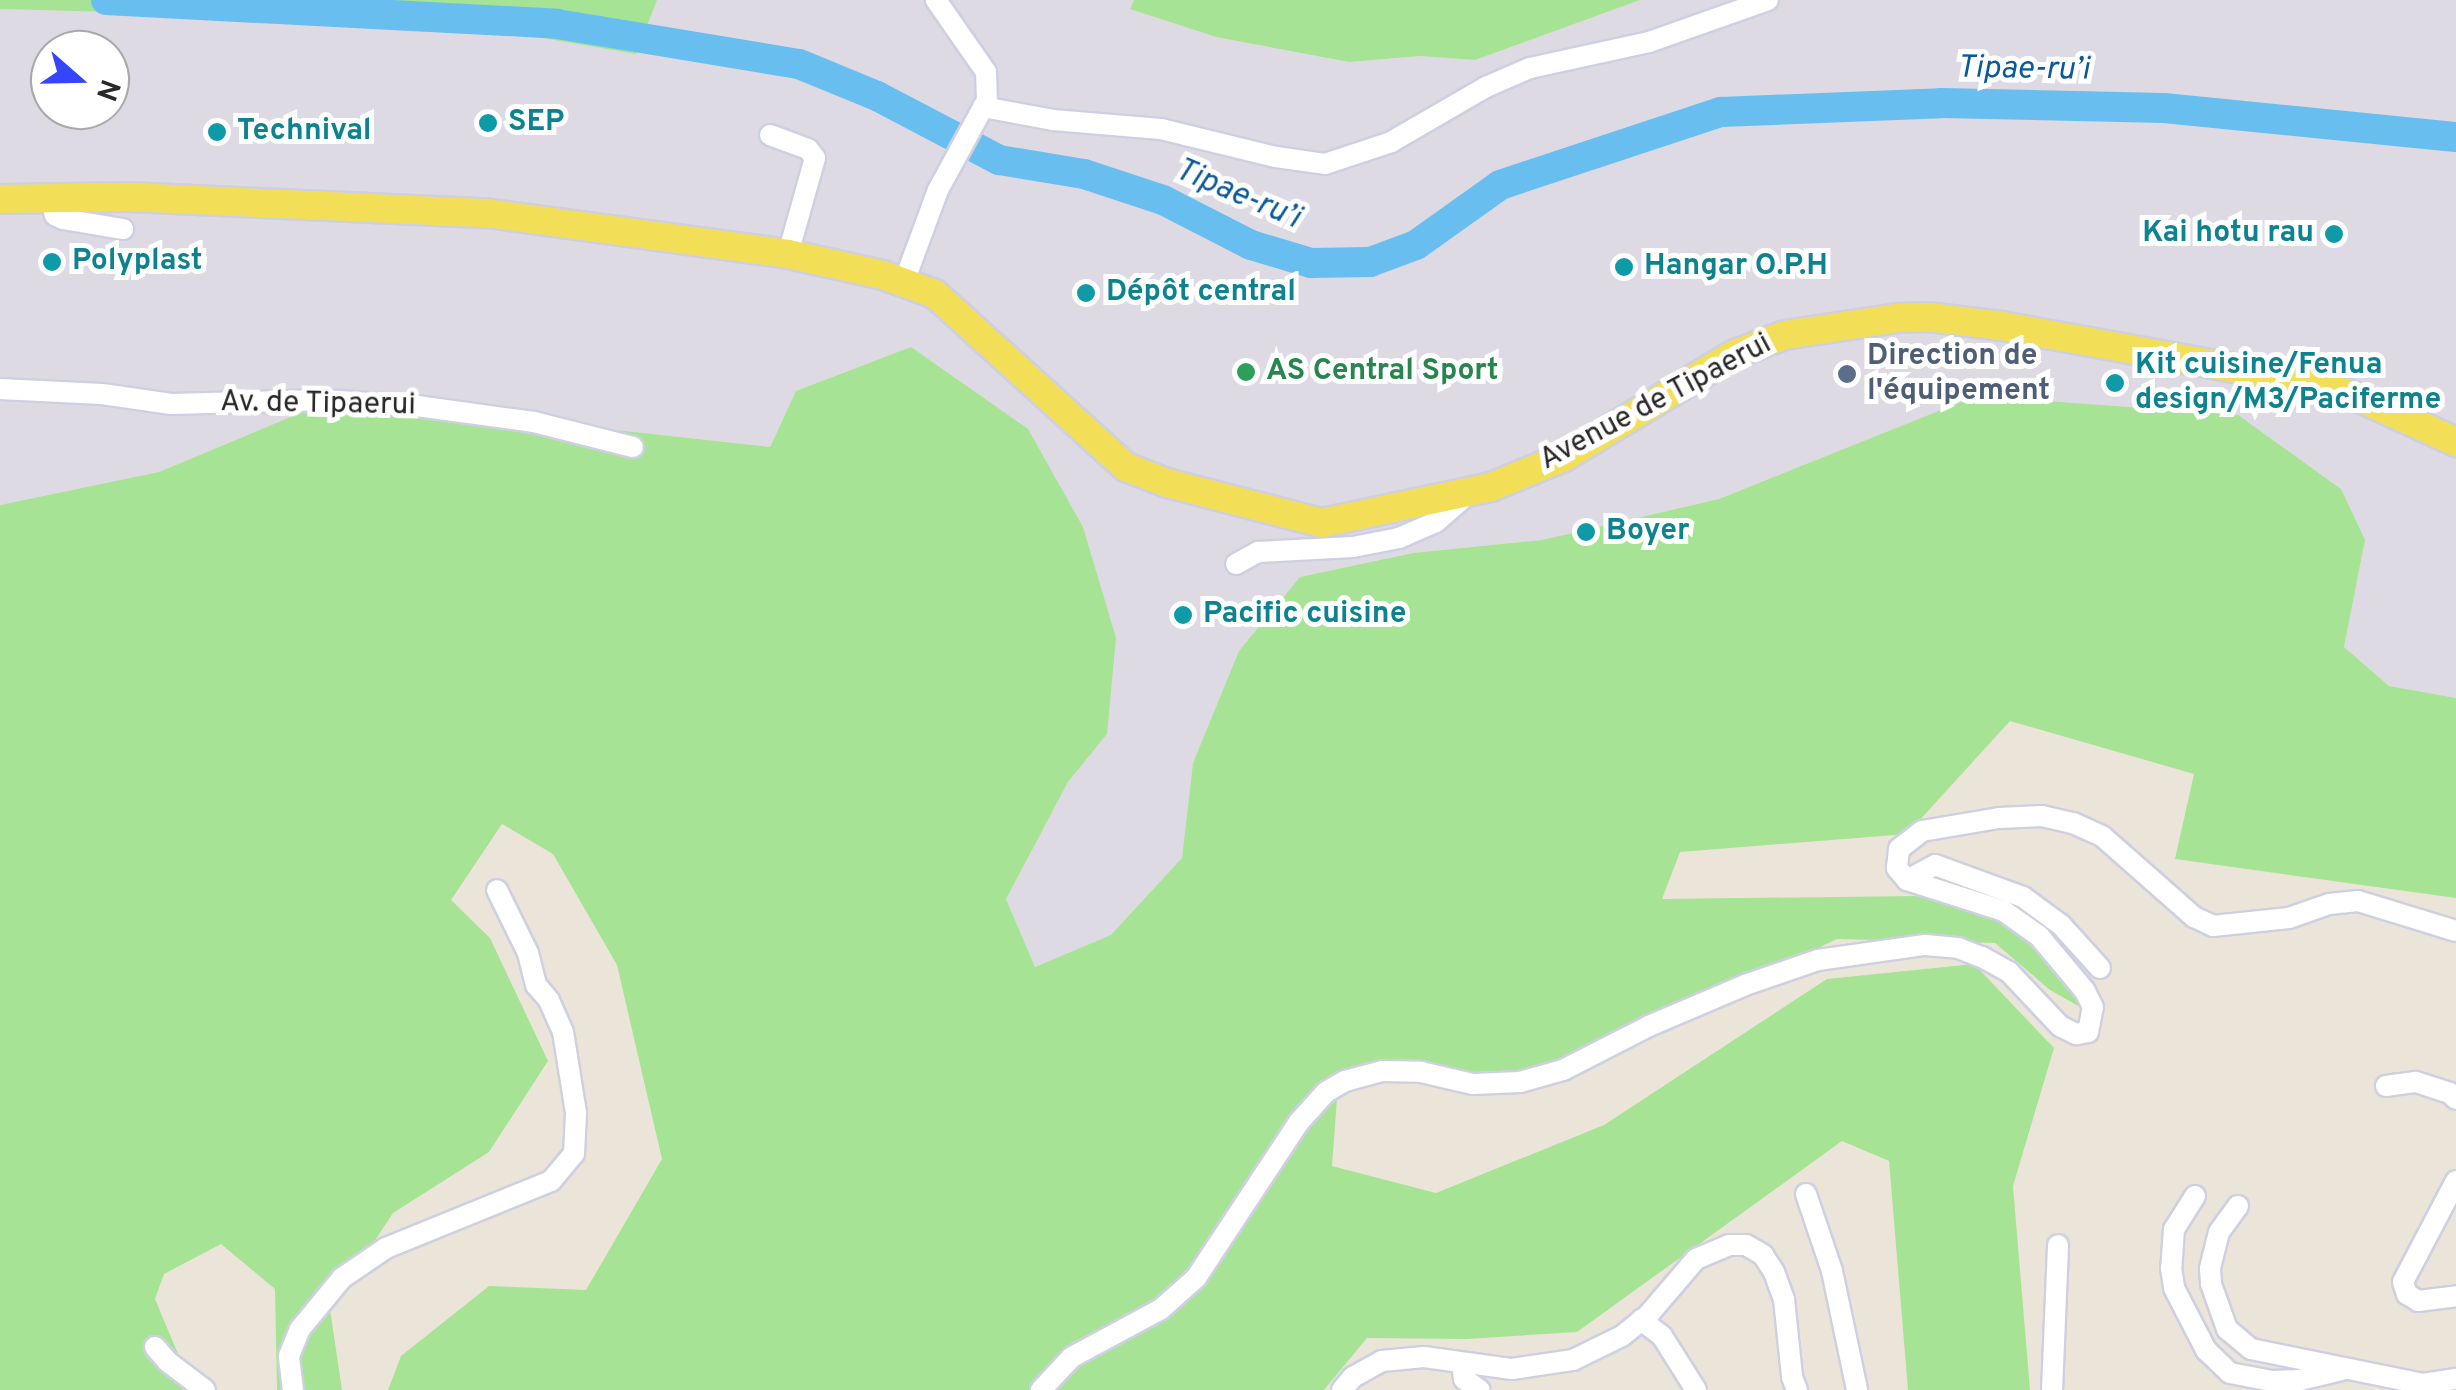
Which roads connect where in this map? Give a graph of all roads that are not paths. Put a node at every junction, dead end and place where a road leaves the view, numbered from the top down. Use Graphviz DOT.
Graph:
graph roads {
  1 [pos="936,0"];
  2 [pos="1768,0"];
  3 [pos="979,114"];
  4 [pos="770,134"];
  5 [pos="50,198"];
  6 [pos="0,199"];
  7 [pos="123,229"];
  8 [pos="788,254"];
  9 [pos="904,282"];
  10 [pos="0,389"];
  11 [pos="2456,442"];
  12 [pos="632,447"];
  13 [pos="1467,495"];
  14 [pos="1236,564"];
  15 [pos="1907,880"];
  16 [pos="497,890"];
  17 [pos="2456,931"];
  18 [pos="2100,968"];
  19 [pos="2386,1086"];
  20 [pos="2456,1100"];
  21 [pos="2456,1181"];
  22 [pos="1806,1194"];
  23 [pos="2195,1196"];
  24 [pos="2238,1206"];
  25 [pos="2058,1245"];
  26 [pos="2456,1296"];
  27 [pos="1642,1320"];
  28 [pos="155,1347"];
  29 [pos="1462,1363"];
  30 [pos="2348,1369"];
  31 [pos="2456,1379"];
  32 [pos="206,1390"];
  33 [pos="293,1390"];
  34 [pos="1041,1390"];
  35 [pos="1342,1390"];
  36 [pos="1480,1390"];
  37 [pos="1696,1390"];
  38 [pos="1797,1390"];
  39 [pos="1857,1390"];
  40 [pos="2052,1390"];
  1 -- 3 [label="street"];
  2 -- 3 [label="street"];
  3 -- 9 [label="street"];
  4 -- 8 [label="street"];
  5 -- 6 [label="main road"];
  5 -- 7 [label="street"];
  5 -- 8 [label="main road, Avenue de Tipaerui"];
  8 -- 9 [label="main road, Avenue de Tipaerui"];
  9 -- 13 [label="main road, Avenue de Tipaerui"];
  10 -- 12 [label="street, Av. de Tipaerui"];
  11 -- 13 [label="main road, Avenue de Tipaerui"];
  13 -- 14 [label="street"];
  15 -- 17 [label="street"];
  15 -- 18 [label="street"];
  15 -- 34 [label="street"];
  16 -- 33 [label="street"];
  19 -- 20 [label="street"];
  21 -- 26 [label="street"];
  22 -- 39 [label="street"];
  23 -- 30 [label="street"];
  24 -- 30 [label="street"];
  25 -- 40 [label="street"];
  27 -- 29 [label="street"];
  27 -- 37 [label="street"];
  27 -- 38 [label="street"];
  28 -- 32 [label="street"];
  29 -- 35 [label="street"];
  29 -- 36 [label="street"];
  30 -- 31 [label="street"];
}
